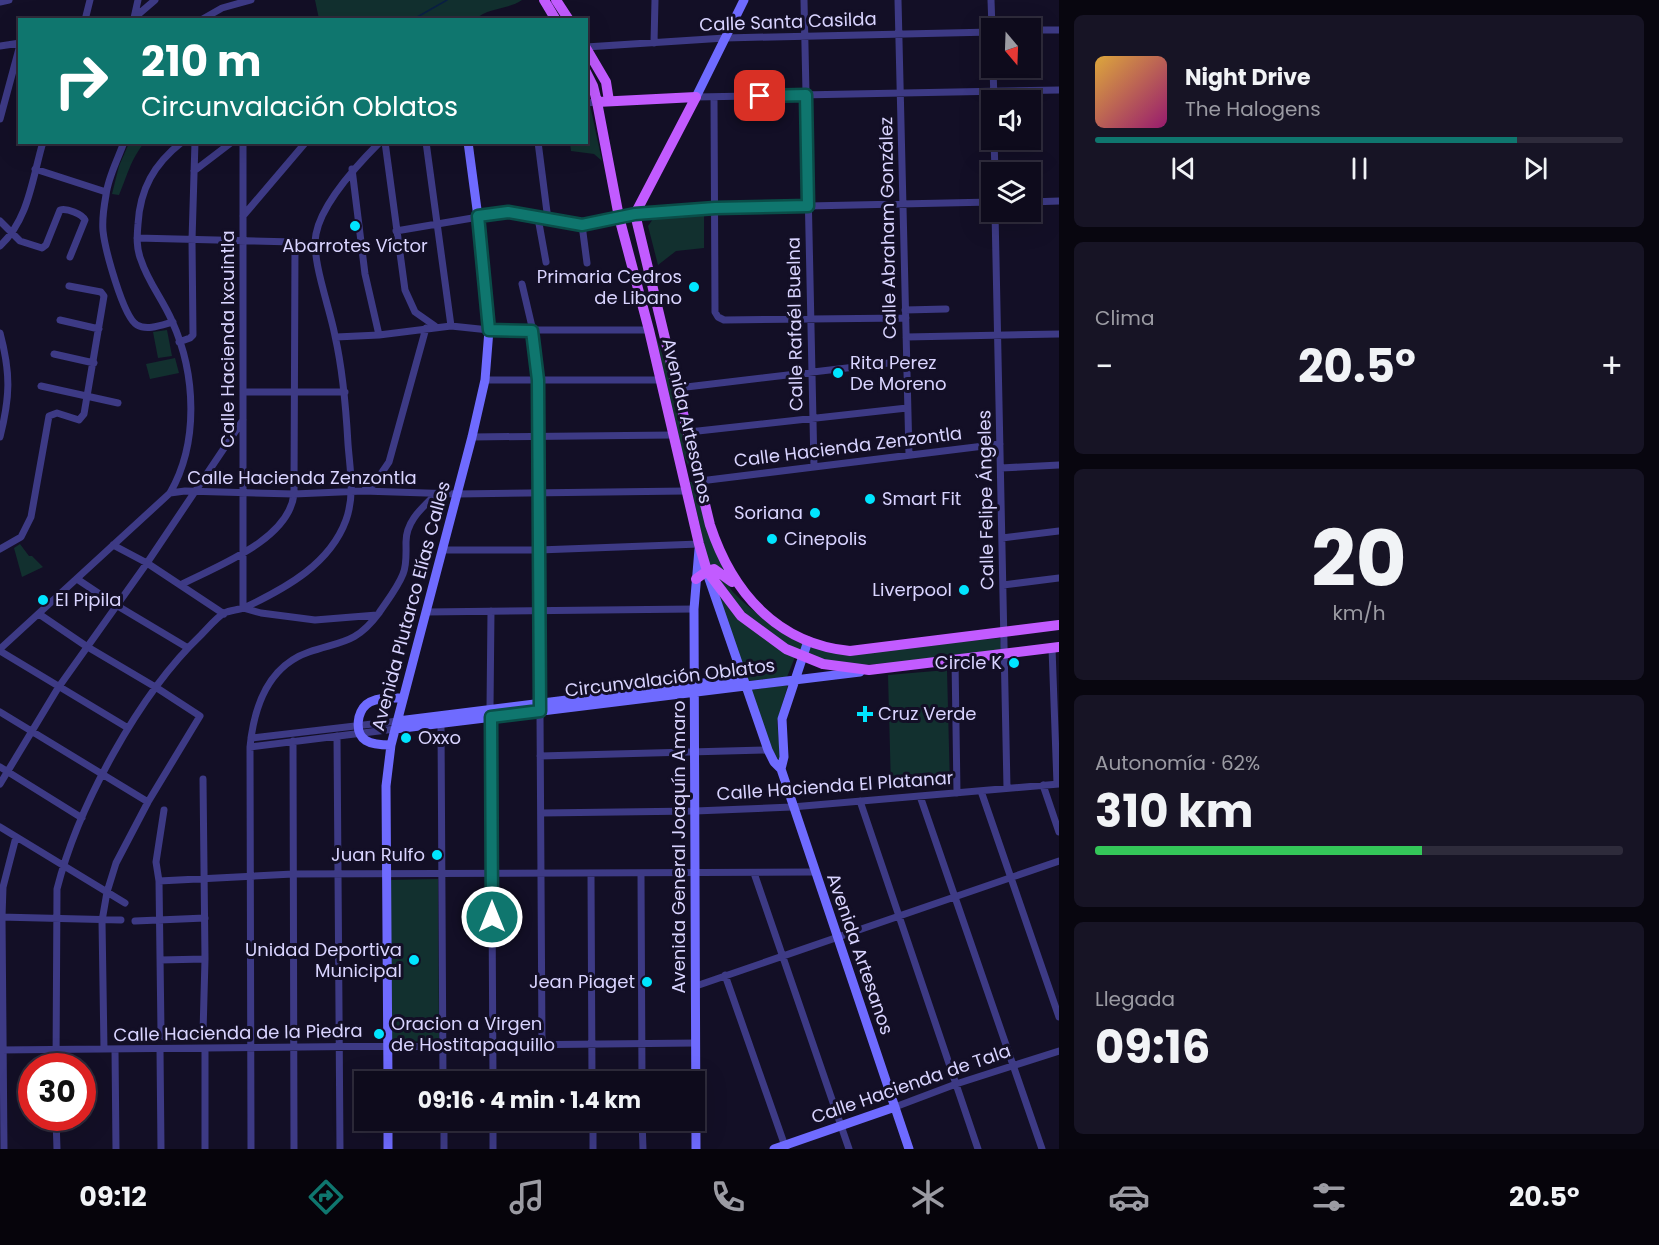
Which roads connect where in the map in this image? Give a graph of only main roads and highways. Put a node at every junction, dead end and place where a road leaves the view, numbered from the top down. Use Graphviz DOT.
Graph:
graph roads {
  1 [pos="544,0"];
  2 [pos="556,0"];
  3 [pos="555,18"];
  4 [pos="567,18"];
  5 [pos="588,51"];
  6 [pos="588,76"];
  7 [pos="598,102"];
  8 [pos="649,330"];
  9 [pos="677,384"];
  10 [pos="681,469"];
  11 [pos="700,481"];
  12 [pos="707,571"];
  13 [pos="696,579"];
  14 [pos="744,592"];
  15 [pos="1059,625"];
  16 [pos="1056,648"];
  1 -- 3 [label="main road"];
  2 -- 4 [label="main road"];
  5 -- 7 [label="main road"];
  6 -- 7 [label="main road, Avenida Artesanos"];
  7 -- 8 [label="main road, Avenida Artesanos"];
  7 -- 9 [label="main road, Avenida Artesanos"];
  8 -- 9 [label="main road"];
  8 -- 10 [label="main road, Avenida Artesanos"];
  9 -- 11 [label="main road, Avenida Artesanos"];
  10 -- 11 [label="main road"];
  10 -- 12 [label="main road, Avenida Artesanos"];
  11 -- 14 [label="main road, Avenida Artesanos"];
  12 -- 13 [label="main road"];
  12 -- 14 [label="main road"];
  12 -- 16 [label="main road, Circunvalación Oblatos"];
  14 -- 15 [label="main road, Avenida Artesanos"];
}
